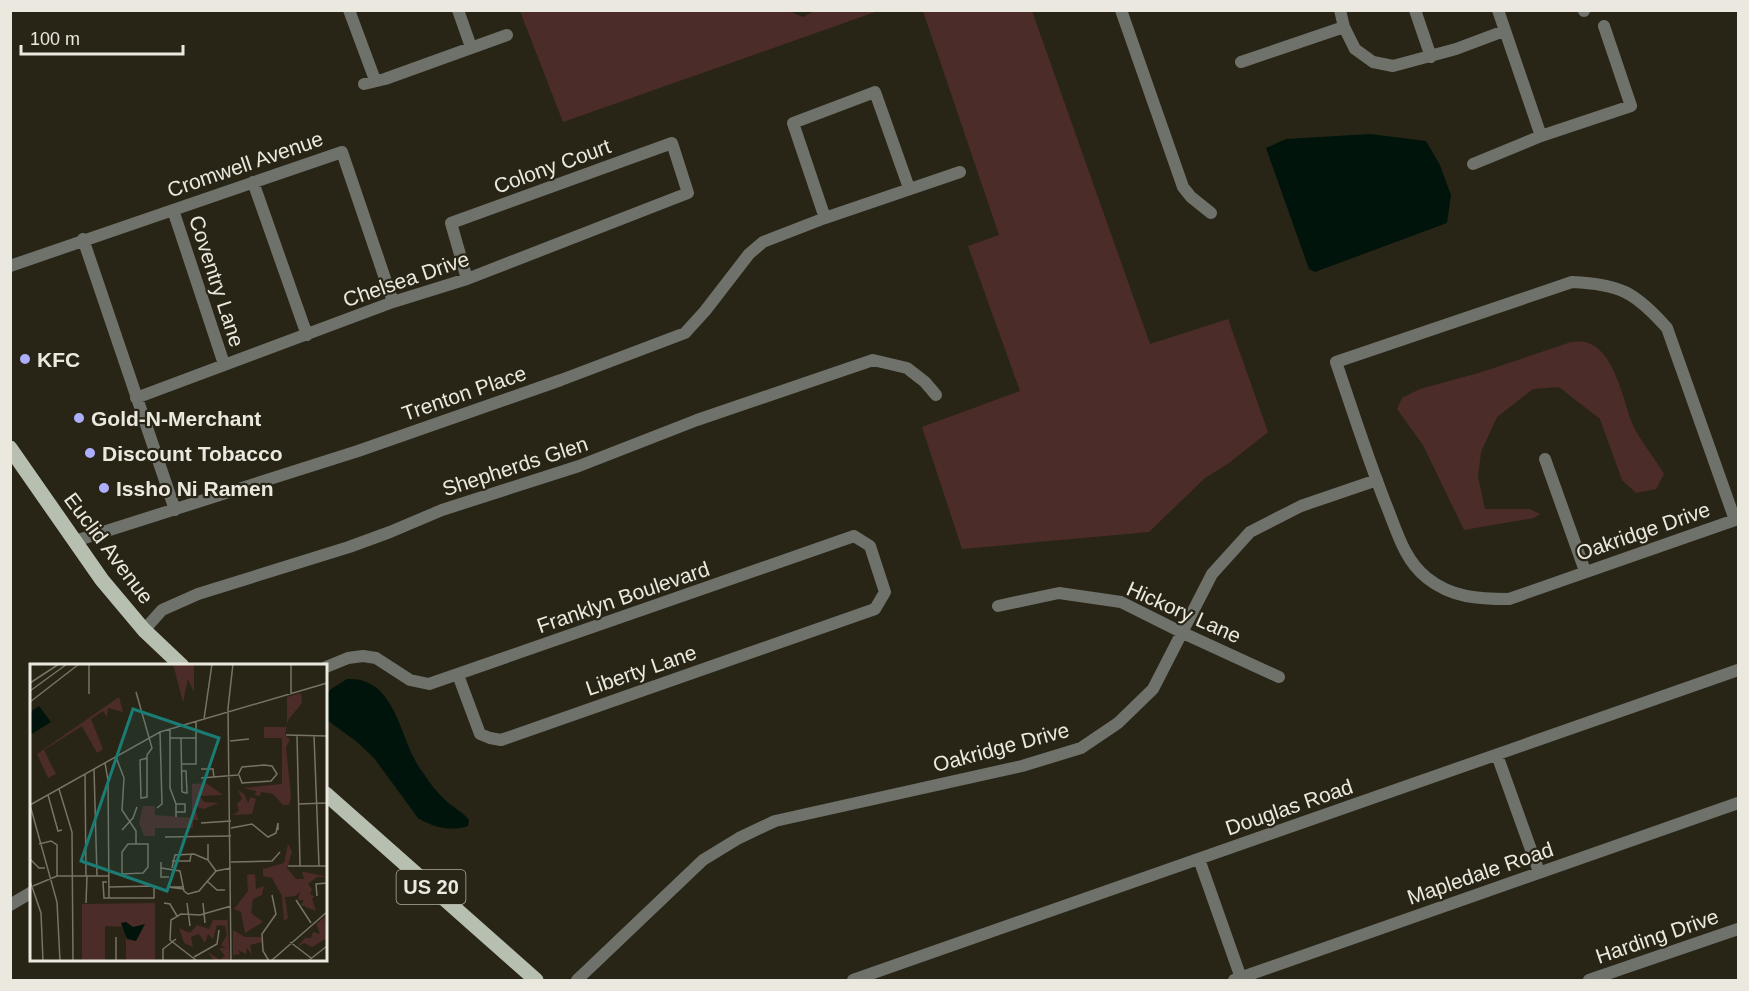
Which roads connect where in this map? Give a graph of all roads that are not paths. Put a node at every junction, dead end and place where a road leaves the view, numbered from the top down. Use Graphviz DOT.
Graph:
graph roads {
  1 [pos="349,10"];
  2 [pos="458,10"];
  3 [pos="1121,10"];
  4 [pos="1340,10"];
  5 [pos="1415,10"];
  6 [pos="1498,10"];
  7 [pos="1605,26"];
  8 [pos="1344,27"];
  9 [pos="1504,31"];
  10 [pos="507,35"];
  11 [pos="471,47"];
  12 [pos="1431,57"];
  13 [pos="1241,62"];
  14 [pos="1541,136"];
  15 [pos="1473,164"];
  16 [pos="960,172"];
  17 [pos="253,182"];
  18 [pos="909,188"];
  19 [pos="688,193"];
  20 [pos="173,210"];
  21 [pos="1211,213"];
  22 [pos="825,218"];
  23 [pos="83,239"];
  24 [pos="10,266"];
  25 [pos="466,279"];
  26 [pos="393,302"];
  27 [pos="307,335"];
  28 [pos="224,364"];
  29 [pos="936,395"];
  30 [pos="136,398"];
  31 [pos="10,448"];
  32 [pos="1545,459"];
  33 [pos="1377,480"];
  34 [pos="175,510"];
  35 [pos="75,541"];
  36 [pos="1586,570"];
  37 [pos="998,606"];
  38 [pos="875,609"];
  39 [pos="144,630"];
  40 [pos="1183,633"];
  41 [pos="180,664"];
  42 [pos="327,667"];
  43 [pos="1738,670"];
  44 [pos="458,675"];
  45 [pos="1279,677"];
  46 [pos="1497,755"];
  47 [pos="327,795"];
  48 [pos="1738,803"];
  49 [pos="1199,859"];
  50 [pos="1539,873"];
  51 [pos="30,893"];
  52 [pos="10,905"];
  53 [pos="1738,929"];
  54 [pos="1237,979"];
  55 [pos="536,981"];
  56 [pos="577,981"];
  57 [pos="854,981"];
  58 [pos="1589,981"];
  1 -- 11 [label="street"];
  2 -- 11 [label="street"];
  3 -- 21 [label="street"];
  4 -- 8 [label="street"];
  5 -- 12 [label="street"];
  6 -- 9 [label="street"];
  7 -- 14 [label="street"];
  8 -- 12 [label="street"];
  8 -- 13 [label="street"];
  9 -- 12 [label="street"];
  9 -- 14 [label="street"];
  10 -- 11 [label="street"];
  14 -- 15 [label="street"];
  16 -- 18 [label="street, Trenton Place"];
  17 -- 20 [label="street, Cromwell Avenue"];
  17 -- 26 [label="street, Cromwell Avenue"];
  17 -- 27 [label="street"];
  18 -- 22 [label="street, Trenton Place"];
  18 -- 22 [label="street"];
  19 -- 25 [label="street, Chelsea Drive"];
  19 -- 25 [label="street, Colony Court"];
  20 -- 23 [label="street, Cromwell Avenue"];
  20 -- 28 [label="street, Coventry Lane"];
  22 -- 34 [label="street, Trenton Place"];
  23 -- 24 [label="street, Cromwell Avenue"];
  23 -- 30 [label="street"];
  25 -- 26 [label="street, Chelsea Drive"];
  26 -- 27 [label="street, Chelsea Drive"];
  27 -- 28 [label="street, Chelsea Drive"];
  28 -- 30 [label="street, Chelsea Drive"];
  29 -- 39 [label="street, Shepherds Glen"];
  30 -- 34 [label="street"];
  31 -- 35 [label="main road, Euclid Avenue"];
  32 -- 36 [label="street"];
  33 -- 36 [label="street, Oakridge Drive"];
  33 -- 36 [label="street, Oakridge Drive"];
  33 -- 40 [label="street, Oakridge Drive"];
  34 -- 35 [label="street, Trenton Place"];
  35 -- 39 [label="main road, Euclid Avenue"];
  37 -- 40 [label="street, Hickory Lane"];
  38 -- 44 [label="street, Liberty Lane"];
  38 -- 44 [label="street, Franklyn Boulevard"];
  39 -- 41 [label="main road, Euclid Avenue"];
  40 -- 45 [label="street, Hickory Lane"];
  40 -- 56 [label="street, Oakridge Drive"];
  42 -- 44 [label="street, Franklyn Boulevard"];
  43 -- 46 [label="street, Douglas Road"];
  46 -- 49 [label="street, Douglas Road"];
  46 -- 50 [label="street"];
  47 -- 55 [label="main road, US 20"];
  48 -- 50 [label="street, Mapledale Road"];
  49 -- 54 [label="street"];
  49 -- 57 [label="street, Douglas Road"];
  50 -- 54 [label="street, Mapledale Road"];
  51 -- 52 [label="street"];
  53 -- 58 [label="street, Harding Drive"];
}
